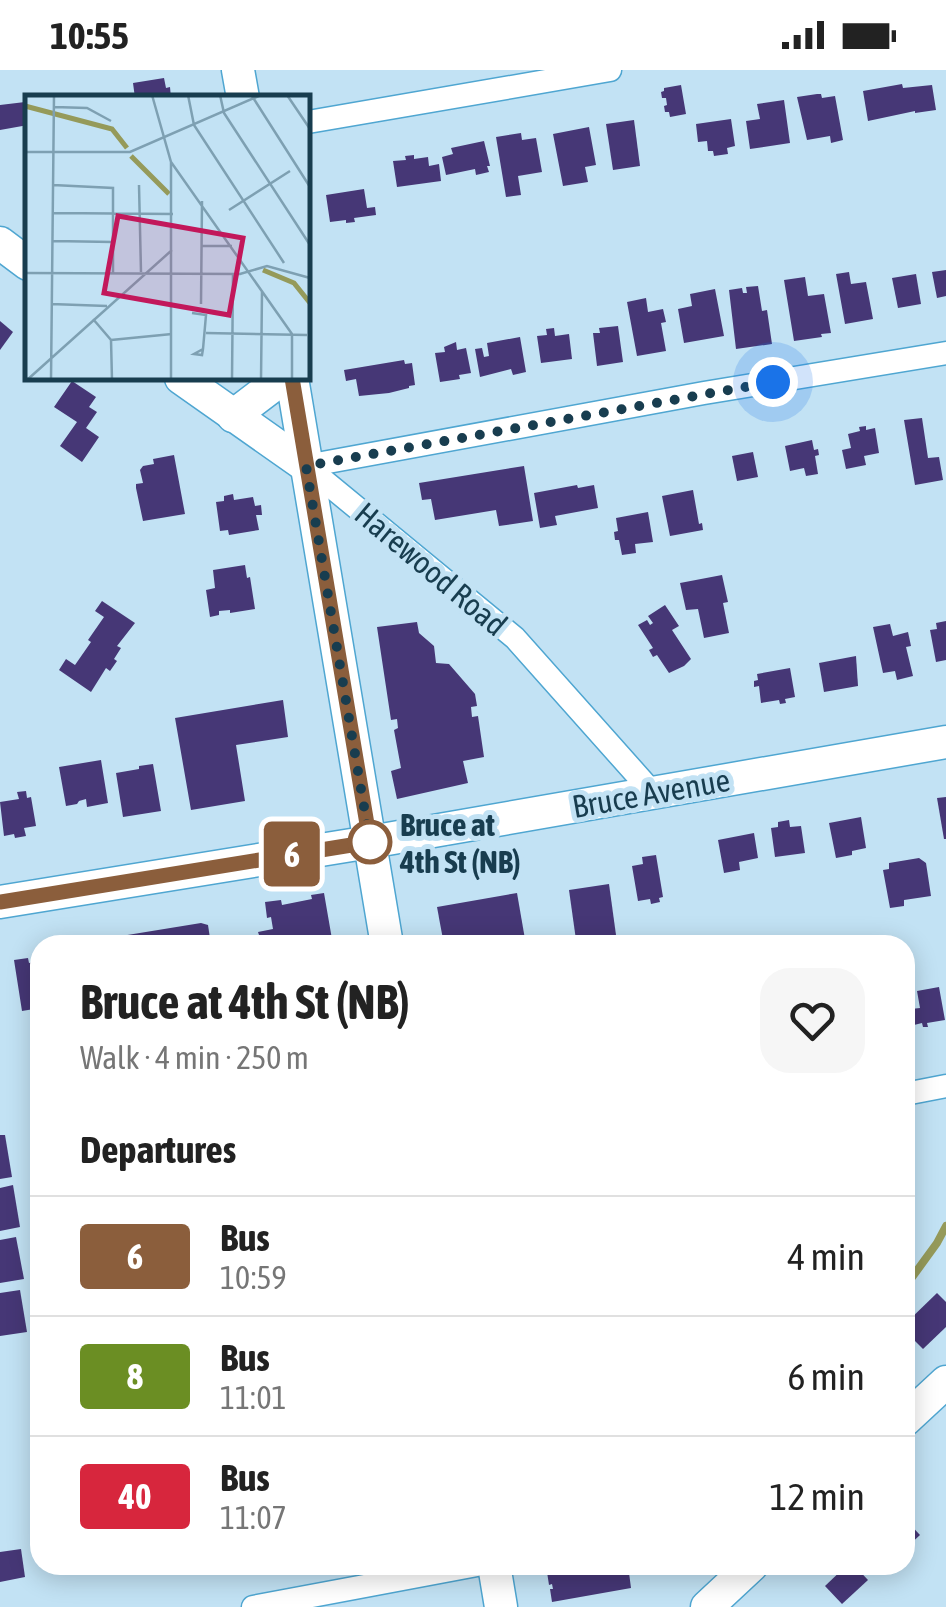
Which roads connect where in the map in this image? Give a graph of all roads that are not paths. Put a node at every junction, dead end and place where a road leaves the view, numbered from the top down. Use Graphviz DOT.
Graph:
graph roads {
  1 [pos="238,70"];
  2 [pos="610,70"];
  3 [pos="242,95"];
  4 [pos="310,122"];
  5 [pos="0,243"];
  6 [pos="25,262"];
  7 [pos="946,353"];
  8 [pos="184,380"];
  9 [pos="275,380"];
  10 [pos="292,380"];
  11 [pos="233,416"];
  12 [pos="306,466"];
  13 [pos="946,742"];
  14 [pos="653,793"];
  15 [pos="370,842"];
  16 [pos="0,902"];
  17 [pos="386,935"];
  18 [pos="946,1086"];
  19 [pos="915,1092"];
  20 [pos="946,1382"];
  21 [pos="915,1411"];
  22 [pos="424,1575"];
  23 [pos="496,1575"];
  24 [pos="741,1575"];
  25 [pos="253,1607"];
  26 [pos="502,1607"];
  27 [pos="707,1607"];
  1 -- 3 [label="street"];
  2 -- 4 [label="street"];
  5 -- 6 [label="street"];
  7 -- 12 [label="street"];
  8 -- 11 [label="street, Harewood Road"];
  9 -- 11 [label="street"];
  10 -- 12 [label="street"];
  11 -- 12 [label="street, Harewood Road"];
  12 -- 14 [label="street, Harewood Road"];
  12 -- 15 [label="street"];
  13 -- 14 [label="street, Bruce Avenue"];
  14 -- 15 [label="street, Bruce Avenue"];
  15 -- 16 [label="street, Bruce Avenue"];
  15 -- 17 [label="street"];
  18 -- 19 [label="street"];
  20 -- 21 [label="street"];
  22 -- 25 [label="street"];
  23 -- 26 [label="street"];
  24 -- 27 [label="street"];
}
